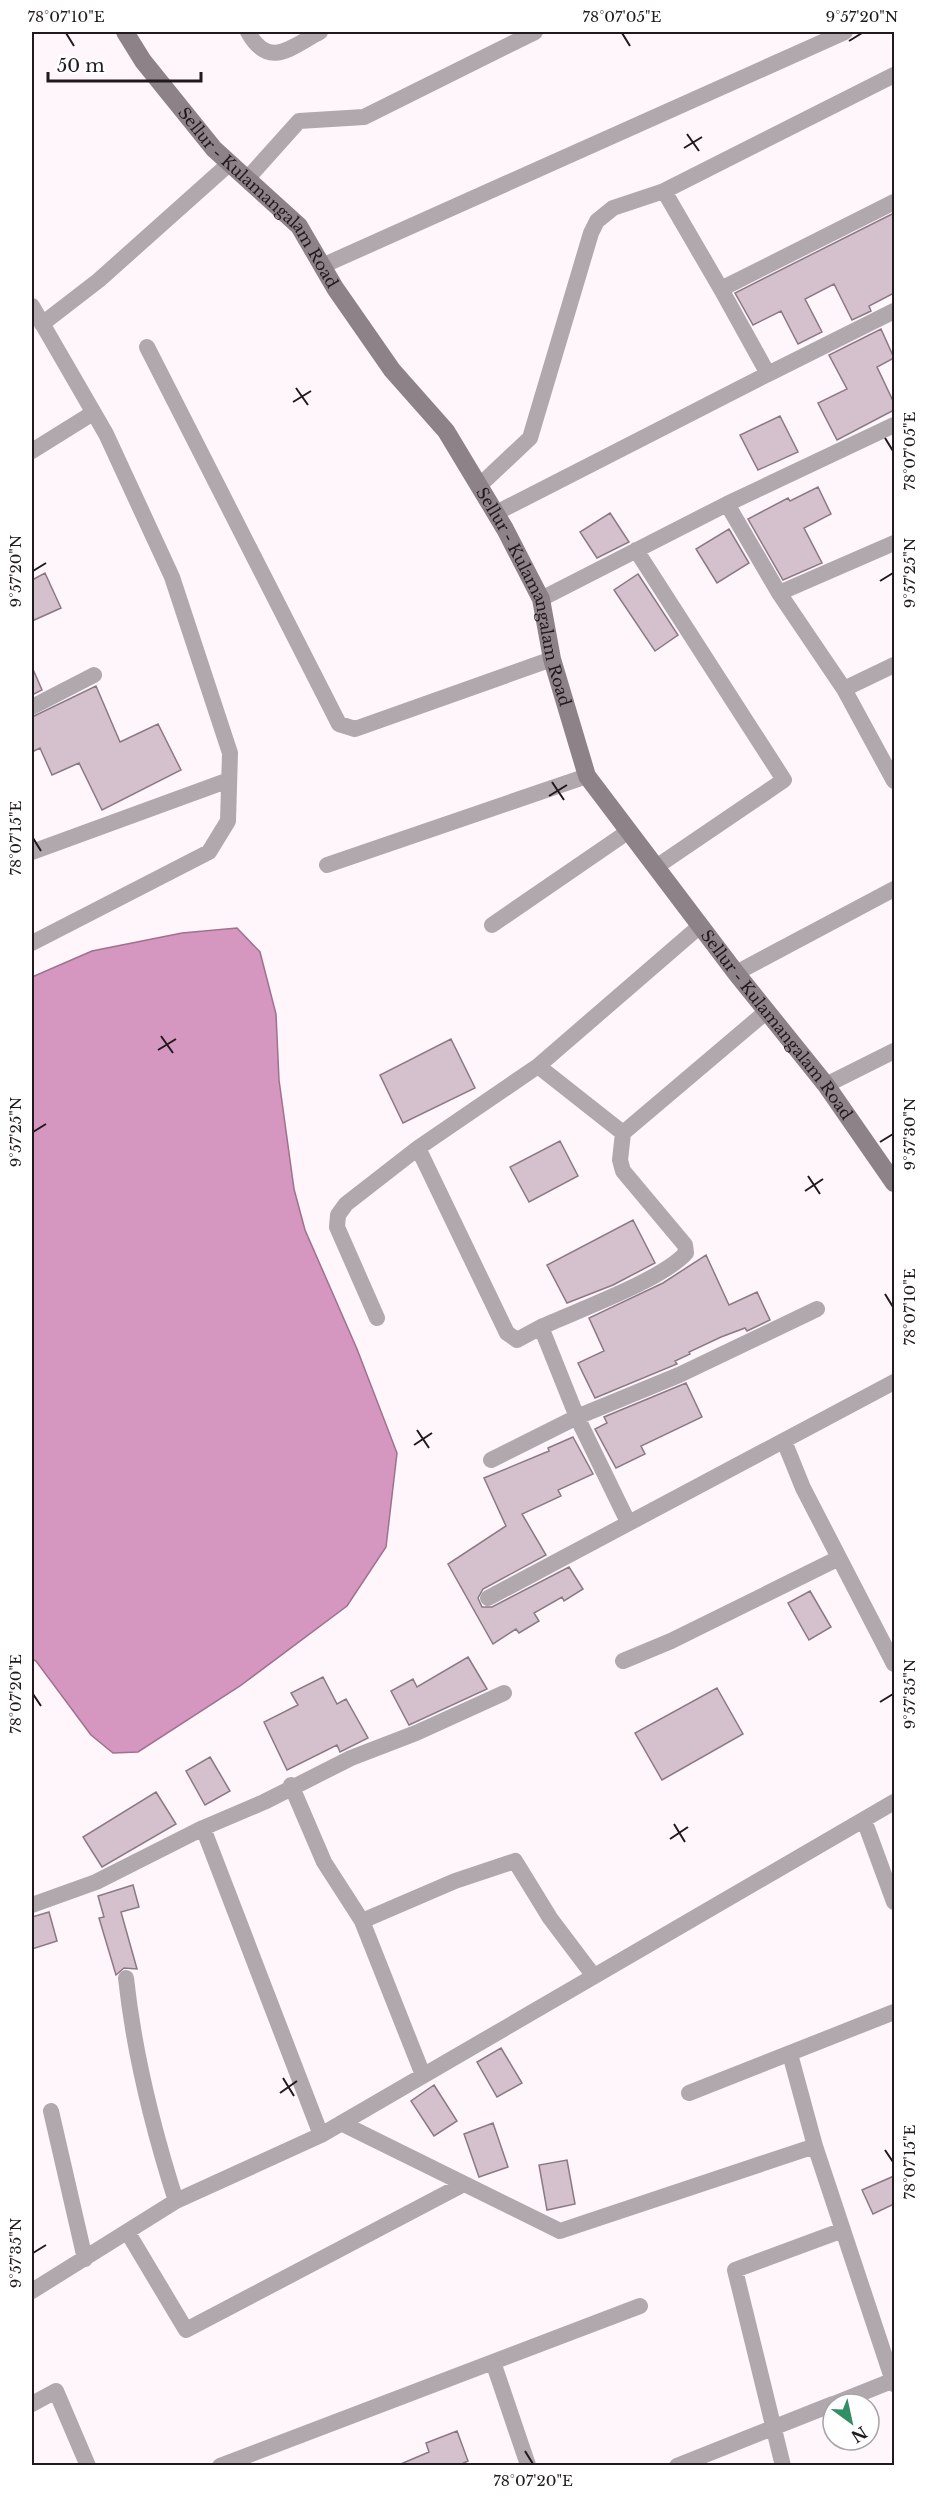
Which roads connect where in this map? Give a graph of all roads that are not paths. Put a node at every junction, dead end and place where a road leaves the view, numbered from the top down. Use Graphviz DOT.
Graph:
graph roads {
  1 [pos="125,32"];
  2 [pos="248,32"];
  3 [pos="320,32"];
  4 [pos="535,32"];
  5 [pos="845,32"];
  6 [pos="894,75"];
  7 [pos="230,163"];
  8 [pos="247,179"];
  9 [pos="664,191"];
  10 [pos="894,202"];
  11 [pos="322,266"];
  12 [pos="721,289"];
  13 [pos="32,306"];
  14 [pos="894,311"];
  15 [pos="42,324"];
  16 [pos="147,347"];
  17 [pos="768,374"];
  18 [pos="93,413"];
  19 [pos="894,425"];
  20 [pos="32,451"];
  21 [pos="479,486"];
  22 [pos="728,504"];
  23 [pos="496,513"];
  24 [pos="894,543"];
  25 [pos="636,550"];
  26 [pos="779,593"];
  27 [pos="541,599"];
  28 [pos="552,659"];
  29 [pos="894,665"];
  30 [pos="94,675"];
  31 [pos="844,689"];
  32 [pos="32,707"];
  33 [pos="587,776"];
  34 [pos="229,780"];
  35 [pos="894,781"];
  36 [pos="629,831"];
  37 [pos="32,852"];
  38 [pos="327,866"];
  39 [pos="656,867"];
  40 [pos="894,890"];
  41 [pos="492,925"];
  42 [pos="700,926"];
  43 [pos="32,943"];
  44 [pos="736,973"];
  45 [pos="767,1011"];
  46 [pos="894,1051"];
  47 [pos="538,1066"];
  48 [pos="826,1085"];
  49 [pos="622,1138"];
  50 [pos="418,1148"];
  51 [pos="888,1162"];
  52 [pos="894,1184"];
  53 [pos="817,1309"];
  54 [pos="377,1318"];
  55 [pos="540,1327"];
  56 [pos="894,1382"];
  57 [pos="577,1417"];
  58 [pos="784,1441"];
  59 [pos="491,1460"];
  60 [pos="628,1522"];
  61 [pos="839,1558"];
  62 [pos="488,1598"];
  63 [pos="623,1661"];
  64 [pos="894,1664"];
  65 [pos="504,1693"];
  66 [pos="291,1785"];
  67 [pos="894,1802"];
  68 [pos="864,1820"];
  69 [pos="203,1828"];
  70 [pos="894,1902"];
  71 [pos="32,1905"];
  72 [pos="362,1921"];
  73 [pos="593,1976"];
  74 [pos="126,1978"];
  75 [pos="894,2012"];
  76 [pos="790,2054"];
  77 [pos="423,2075"];
  78 [pos="689,2093"];
  79 [pos="51,2111"];
  80 [pos="341,2123"];
  81 [pos="321,2135"];
  82 [pos="815,2146"];
  83 [pos="462,2185"];
  84 [pos="176,2201"];
  85 [pos="843,2230"];
  86 [pos="128,2233"];
  87 [pos="85,2259"];
  88 [pos="32,2291"];
  89 [pos="640,2306"];
  90 [pos="493,2361"];
  91 [pos="894,2382"];
  92 [pos="867,2392"];
  93 [pos="32,2404"];
  94 [pos="821,2409"];
  95 [pos="772,2428"];
  96 [pos="528,2465"];
  97 [pos="88,2466"];
  98 [pos="220,2466"];
  99 [pos="677,2466"];
  100 [pos="783,2466"];
  1 -- 7 [label="main road, Sellur - Kulamangalam Road"];
  2 -- 3 [label="street"];
  4 -- 8 [label="street"];
  5 -- 11 [label="street"];
  6 -- 9 [label="street"];
  7 -- 8 [label="main road, Sellur - Kulamangalam Road"];
  7 -- 15 [label="street"];
  8 -- 11 [label="main road, Sellur - Kulamangalam Road"];
  9 -- 12 [label="street"];
  9 -- 21 [label="street"];
  10 -- 12 [label="street"];
  11 -- 21 [label="main road, Sellur - Kulamangalam Road"];
  12 -- 17 [label="street"];
  13 -- 15 [label="street"];
  14 -- 17 [label="street"];
  15 -- 18 [label="street"];
  16 -- 28 [label="street"];
  17 -- 23 [label="street"];
  18 -- 20 [label="street"];
  18 -- 34 [label="street"];
  19 -- 22 [label="street"];
  21 -- 23 [label="main road, Sellur - Kulamangalam Road"];
  22 -- 25 [label="street"];
  22 -- 26 [label="street"];
  23 -- 27 [label="main road, Sellur - Kulamangalam Road"];
  24 -- 26 [label="street"];
  25 -- 27 [label="street"];
  25 -- 39 [label="street"];
  26 -- 31 [label="street"];
  27 -- 28 [label="main road, Sellur - Kulamangalam Road"];
  28 -- 33 [label="main road, Sellur - Kulamangalam Road"];
  29 -- 31 [label="street"];
  30 -- 32 [label="street"];
  31 -- 35 [label="street"];
  33 -- 36 [label="main road, Sellur - Kulamangalam Road"];
  33 -- 38 [label="street"];
  34 -- 37 [label="street"];
  34 -- 43 [label="street"];
  36 -- 39 [label="main road, Sellur - Kulamangalam Road"];
  36 -- 41 [label="street"];
  39 -- 42 [label="main road, Sellur - Kulamangalam Road"];
  40 -- 44 [label="street"];
  42 -- 44 [label="main road, Sellur - Kulamangalam Road"];
  42 -- 47 [label="street"];
  44 -- 45 [label="main road, Sellur - Kulamangalam Road"];
  45 -- 48 [label="main road, Sellur - Kulamangalam Road"];
  45 -- 49 [label="street"];
  46 -- 48 [label="street"];
  47 -- 49 [label="street"];
  47 -- 50 [label="street"];
  48 -- 51 [label="main road, Sellur - Kulamangalam Road"];
  49 -- 55 [label="street"];
  50 -- 54 [label="street"];
  50 -- 55 [label="street"];
  51 -- 52 [label="main road, Sellur - Kulamangalam Road"];
  53 -- 57 [label="street"];
  55 -- 57 [label="street"];
  56 -- 58 [label="street"];
  57 -- 59 [label="street"];
  57 -- 60 [label="street"];
  58 -- 60 [label="street"];
  58 -- 61 [label="street"];
  60 -- 62 [label="street"];
  61 -- 63 [label="street"];
  61 -- 64 [label="street"];
  65 -- 66 [label="street"];
  66 -- 69 [label="street"];
  66 -- 72 [label="street"];
  67 -- 68 [label="street"];
  68 -- 70 [label="street"];
  68 -- 73 [label="street"];
  69 -- 71 [label="street"];
  69 -- 81 [label="street"];
  72 -- 73 [label="street"];
  72 -- 77 [label="street"];
  73 -- 77 [label="street"];
  74 -- 84 [label="street"];
  75 -- 76 [label="street"];
  76 -- 78 [label="street"];
  76 -- 82 [label="street"];
  77 -- 80 [label="street"];
  79 -- 87 [label="street"];
  80 -- 81 [label="street"];
  80 -- 83 [label="street"];
  81 -- 84 [label="street"];
  82 -- 83 [label="street"];
  82 -- 85 [label="street"];
  83 -- 86 [label="street"];
  84 -- 86 [label="street"];
  85 -- 91 [label="street"];
  85 -- 95 [label="street"];
  86 -- 87 [label="street"];
  87 -- 88 [label="street"];
  89 -- 90 [label="street"];
  90 -- 96 [label="street"];
  90 -- 98 [label="street"];
  91 -- 92 [label="street"];
  93 -- 97 [label="street"];
  94 -- 95 [label="street"];
  95 -- 99 [label="street"];
  95 -- 100 [label="street"];
}
